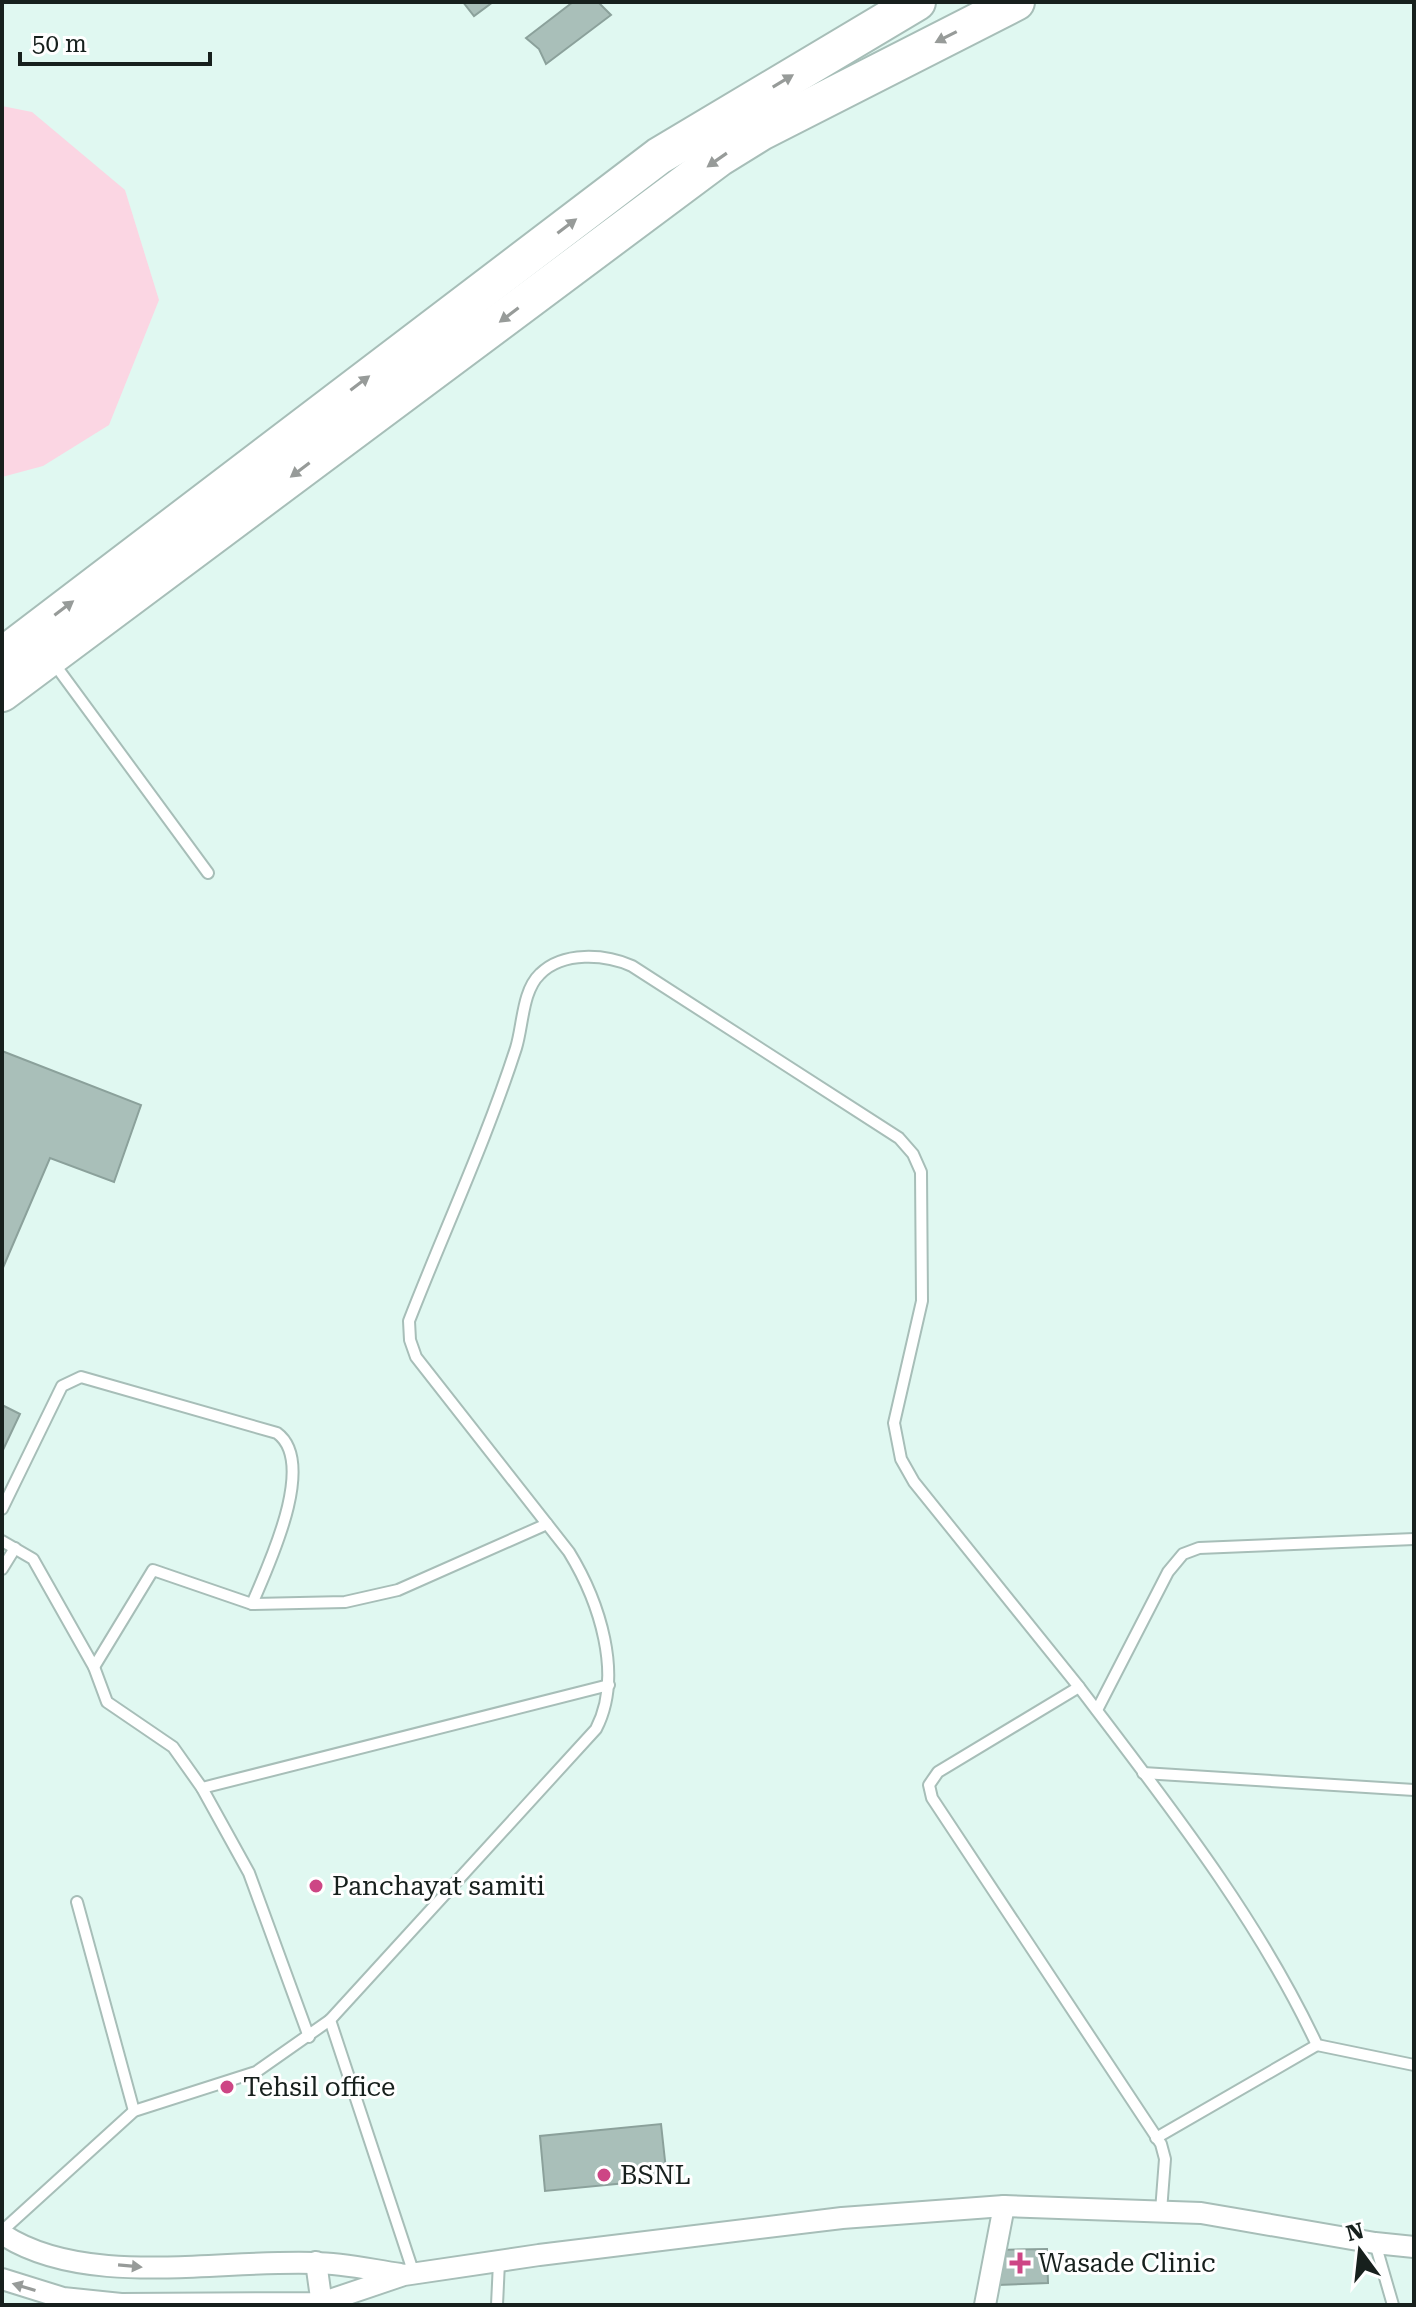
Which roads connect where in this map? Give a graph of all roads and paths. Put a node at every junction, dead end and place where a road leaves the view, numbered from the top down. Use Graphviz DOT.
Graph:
graph roads {
  1 [pos="1016,2"];
  2 [pos="904,5"];
  3 [pos="40,645"];
  4 [pos="2,656"];
  5 [pos="2,693"];
  6 [pos="208,873"];
  7 [pos="2,1509"];
  8 [pos="547,1524"];
  9 [pos="1414,1539"];
  10 [pos="2,1541"];
  11 [pos="15,1548"];
  12 [pos="2,1569"];
  13 [pos="252,1604"];
  14 [pos="94,1667"];
  15 [pos="609,1685"];
  16 [pos="1079,1687"];
  17 [pos="1097,1710"];
  18 [pos="1143,1773"];
  19 [pos="202,1788"];
  20 [pos="1414,1790"];
  21 [pos="77,1902"];
  22 [pos="330,2020"];
  23 [pos="309,2037"];
  24 [pos="1317,2045"];
  25 [pos="1414,2065"];
  26 [pos="134,2111"];
  27 [pos="1156,2138"];
  28 [pos="1004,2206"];
  29 [pos="1161,2211"];
  30 [pos="2,2233"];
  31 [pos="1375,2243"];
  32 [pos="1414,2247"];
  33 [pos="316,2262"];
  34 [pos="499,2262"];
  35 [pos="409,2274"];
  36 [pos="2,2279"];
  37 [pos="322,2304"];
  38 [pos="497,2305"];
  39 [pos="985,2305"];
  40 [pos="1393,2305"];
  1 -- 3 [label="highway, one-way"];
  3 -- 2 [label="highway, one-way"];
  3 -- 4 [label="highway"];
  3 -- 5 [label="highway"];
  3 -- 6 [label="lane"];
  7 -- 13 [label="lane"];
  8 -- 13 [label="lane"];
  8 -- 15 [label="lane"];
  8 -- 16 [label="lane"];
  9 -- 17 [label="lane"];
  10 -- 11 [label="lane"];
  11 -- 12 [label="lane"];
  11 -- 14 [label="lane"];
  13 -- 14 [label="lane"];
  14 -- 19 [label="lane"];
  15 -- 19 [label="lane"];
  15 -- 22 [label="lane"];
  16 -- 17 [label="lane"];
  16 -- 27 [label="lane"];
  17 -- 18 [label="lane"];
  18 -- 20 [label="lane"];
  18 -- 24 [label="lane"];
  19 -- 23 [label="lane"];
  21 -- 26 [label="lane"];
  22 -- 23 [label="lane"];
  22 -- 35 [label="lane"];
  23 -- 26 [label="lane"];
  24 -- 25 [label="lane"];
  24 -- 27 [label="lane"];
  26 -- 30 [label="lane"];
  27 -- 29 [label="lane"];
  28 -- 29 [label="street"];
  28 -- 34 [label="street"];
  28 -- 39 [label="street"];
  29 -- 31 [label="street"];
  30 -- 33 [label="street, one-way"];
  31 -- 32 [label="street"];
  31 -- 40 [label="lane"];
  33 -- 35 [label="street"];
  33 -- 37 [label="street"];
  34 -- 35 [label="street"];
  34 -- 38 [label="lane"];
  35 -- 37 [label="street"];
  37 -- 36 [label="street, one-way"];
}
